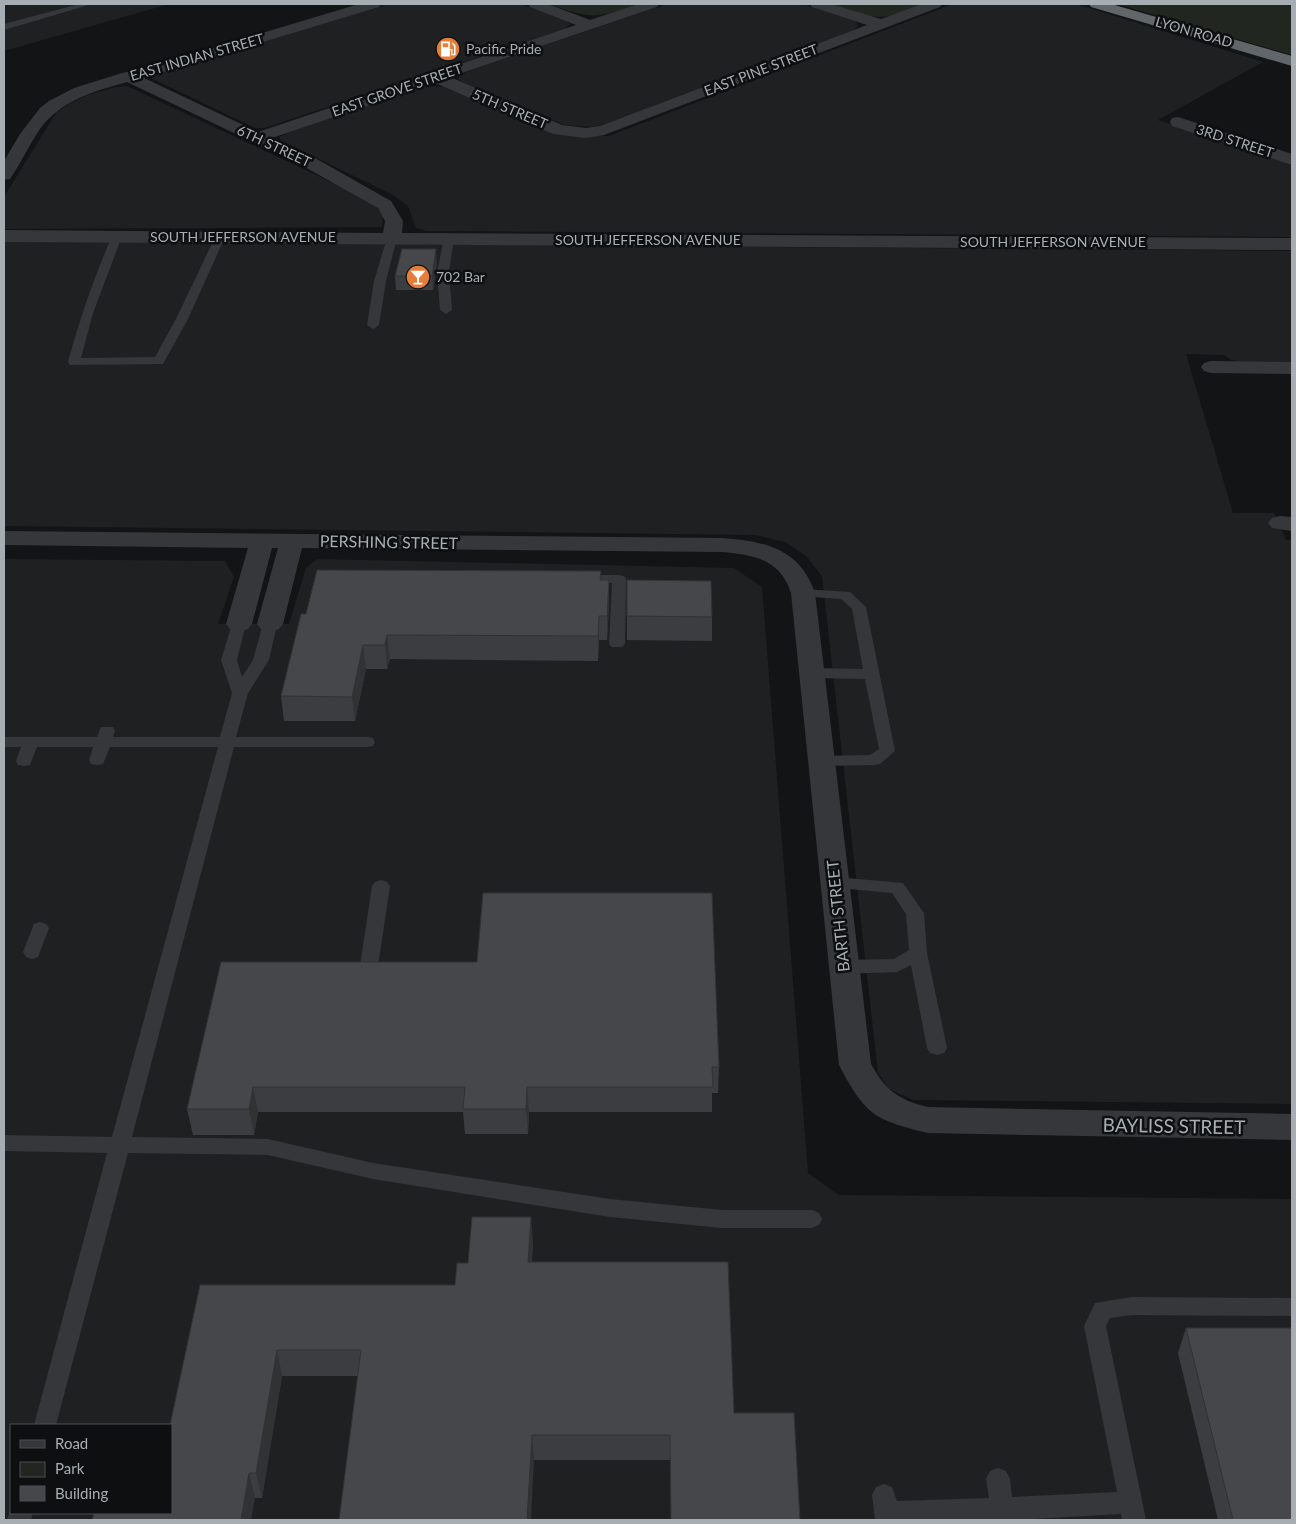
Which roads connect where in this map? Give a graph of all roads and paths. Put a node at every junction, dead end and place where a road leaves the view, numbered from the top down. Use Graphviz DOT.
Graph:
graph roads {
  1 [pos="87,4"];
  2 [pos="374,4"];
  3 [pos="535,4"];
  4 [pos="652,4"];
  5 [pos="817,4"];
  6 [pos="935,4"];
  7 [pos="1096,4"];
  8 [pos="4,18"];
  9 [pos="16,24"];
  10 [pos="881,24"];
  11 [pos="590,25"];
  12 [pos="4,27"];
  13 [pos="1292,61"];
  14 [pos="128,76"];
  15 [pos="436,78"];
  16 [pos="1178,122"];
  17 [pos="586,133"];
  18 [pos="256,138"];
  19 [pos="1292,160"];
  20 [pos="4,174"];
  21 [pos="4,236"];
  22 [pos="117,236"];
  23 [pos="220,237"];
  24 [pos="392,238"];
  25 [pos="449,238"];
  26 [pos="1292,244"];
  27 [pos="446,310"];
  28 [pos="373,325"];
  29 [pos="1211,367"];
  30 [pos="1292,368"];
  31 [pos="4,538"];
  32 [pos="262,541"];
  33 [pos="292,541"];
  34 [pos="774,556"];
  35 [pos="569,579"];
  36 [pos="803,593"];
  37 [pos="239,624"];
  38 [pos="270,624"];
  39 [pos="617,644"];
  40 [pos="811,673"];
  41 [pos="872,674"];
  42 [pos="240,693"];
  43 [pos="105,737"];
  44 [pos="4,742"];
  45 [pos="31,742"];
  46 [pos="367,742"];
  47 [pos="227,743"];
  48 [pos="96,760"];
  49 [pos="24,761"];
  50 [pos="821,761"];
  51 [pos="835,883"];
  52 [pos="381,886"];
  53 [pos="40,928"];
  54 [pos="32,952"];
  55 [pos="918,953"];
  56 [pos="369,966"];
  57 [pos="844,967"];
  58 [pos="937,1048"];
  59 [pos="1056,1124"];
  60 [pos="1292,1127"];
  61 [pos="4,1143"];
  62 [pos="119,1146"];
  63 [pos="812,1219"];
  64 [pos="1292,1306"];
  65 [pos="45,1424"];
  66 [pos="998,1479"];
  67 [pos="885,1510"];
  68 [pos="1132,1512"];
  69 [pos="1003,1514"];
  1 -- 9 [label="lane"];
  2 -- 14 [label="street, EAST INDIAN STREET"];
  3 -- 11 [label="street"];
  4 -- 11 [label="street, EAST GROVE STREET"];
  5 -- 10 [label="street"];
  6 -- 10 [label="street, EAST PINE STREET"];
  7 -- 13 [label="highway, LYON ROAD"];
  8 -- 9 [label="lane"];
  9 -- 12 [label="lane"];
  10 -- 17 [label="street, EAST PINE STREET"];
  11 -- 15 [label="street, EAST GROVE STREET"];
  14 -- 18 [label="street, 6TH STREET"];
  14 -- 20 [label="street, EAST INDIAN STREET"];
  15 -- 17 [label="street, 5TH STREET"];
  15 -- 18 [label="street, EAST GROVE STREET"];
  16 -- 19 [label="street, 3RD STREET"];
  18 -- 24 [label="street, 6TH STREET"];
  21 -- 22 [label="street, SOUTH JEFFERSON AVENUE"];
  22 -- 23 [label="street, SOUTH JEFFERSON AVENUE"];
  22 -- 23 [label="lane"];
  23 -- 24 [label="street, SOUTH JEFFERSON AVENUE"];
  24 -- 25 [label="street, SOUTH JEFFERSON AVENUE"];
  24 -- 28 [label="lane"];
  25 -- 26 [label="street, SOUTH JEFFERSON AVENUE"];
  25 -- 27 [label="lane"];
  29 -- 30 [label="street"];
  31 -- 32 [label="street, PERSHING STREET"];
  32 -- 33 [label="street, PERSHING STREET"];
  32 -- 37 [label="street"];
  33 -- 34 [label="street, PERSHING STREET"];
  33 -- 38 [label="street"];
  34 -- 36 [label="street, BARTH STREET"];
  35 -- 39 [label="lane"];
  36 -- 40 [label="street, BARTH STREET"];
  36 -- 41 [label="lane"];
  37 -- 42 [label="lane"];
  38 -- 42 [label="lane"];
  40 -- 41 [label="lane"];
  40 -- 50 [label="street, BARTH STREET"];
  41 -- 50 [label="lane"];
  42 -- 47 [label="lane"];
  43 -- 45 [label="lane"];
  43 -- 47 [label="lane"];
  43 -- 48 [label="lane"];
  44 -- 45 [label="lane"];
  45 -- 49 [label="lane"];
  46 -- 47 [label="lane"];
  47 -- 62 [label="lane"];
  50 -- 51 [label="street, BARTH STREET"];
  51 -- 55 [label="lane"];
  51 -- 57 [label="street, BARTH STREET"];
  52 -- 56 [label="lane"];
  53 -- 54 [label="lane"];
  55 -- 57 [label="lane"];
  55 -- 58 [label="lane"];
  57 -- 59 [label="street, BARTH STREET"];
  59 -- 60 [label="street, BAYLISS STREET"];
  61 -- 62 [label="lane"];
  62 -- 63 [label="lane"];
  62 -- 65 [label="lane"];
  64 -- 68 [label="lane"];
  66 -- 69 [label="lane"];
  67 -- 69 [label="lane"];
  68 -- 69 [label="lane"];
}
